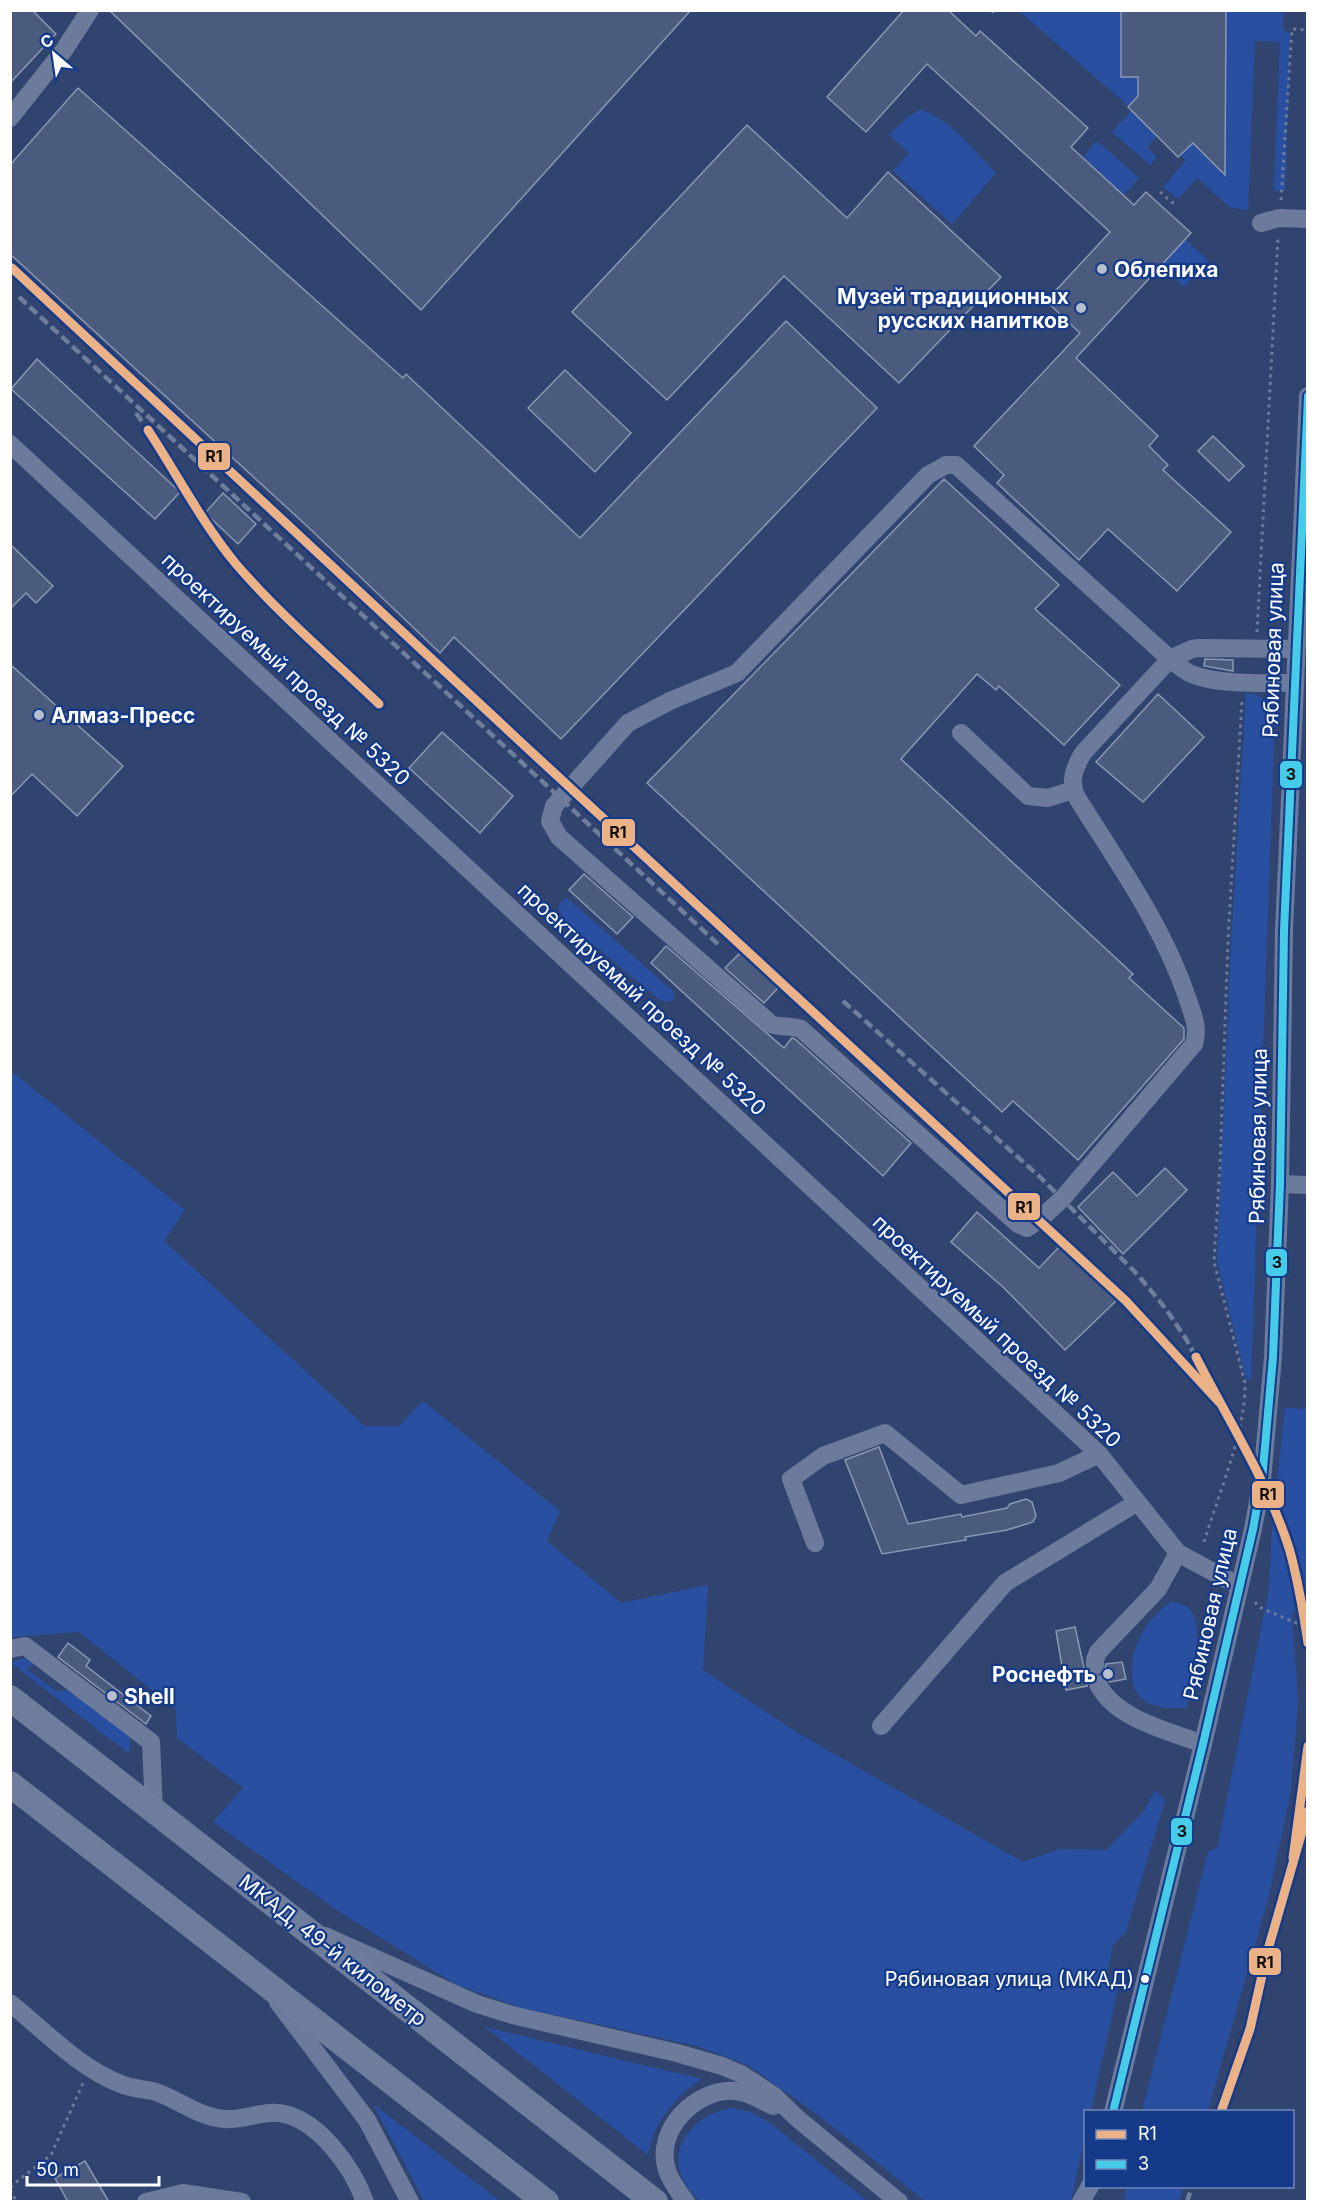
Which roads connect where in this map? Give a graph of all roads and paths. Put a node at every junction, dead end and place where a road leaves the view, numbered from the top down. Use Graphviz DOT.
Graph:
graph roads {
  1 [pos="90,10"];
  2 [pos="1308,30"];
  3 [pos="10,118"];
  4 [pos="1160,192"];
  5 [pos="1174,204"];
  6 [pos="1280,218"];
  7 [pos="1308,219"];
  8 [pos="1261,223"];
  9 [pos="1308,396"];
  10 [pos="10,444"];
  11 [pos="1256,648"];
  12 [pos="1295,649"];
  13 [pos="1170,659"];
  14 [pos="1299,676"];
  15 [pos="1249,682"];
  16 [pos="961,733"];
  17 [pos="1073,789"];
  18 [pos="1280,1184"];
  19 [pos="1308,1185"];
  20 [pos="1100,1454"];
  21 [pos="1136,1503"];
  22 [pos="1204,1542"];
  23 [pos="816,1543"];
  24 [pos="1178,1553"];
  25 [pos="1239,1586"];
  26 [pos="1308,1625"];
  27 [pos="10,1649"];
  28 [pos="10,1698"];
  29 [pos="881,1726"];
  30 [pos="1203,1744"];
  31 [pos="10,1784"];
  32 [pos="154,1810"];
  33 [pos="306,1929"];
  34 [pos="261,1979"];
  35 [pos="10,2003"];
  36 [pos="89,2069"];
  37 [pos="1113,2110"];
  38 [pos="798,2119"];
  39 [pos="1089,2188"];
  40 [pos="10,2189"];
  41 [pos="17,2202"];
  42 [pos="146,2202"];
  43 [pos="242,2202"];
  44 [pos="365,2202"];
  45 [pos="410,2202"];
  46 [pos="546,2202"];
  47 [pos="655,2202"];
  48 [pos="686,2202"];
  49 [pos="899,2202"];
  50 [pos="1082,2202"];
  1 -- 3 [label="street"];
  2 -- 6 [label="path"];
  4 -- 5 [label="path"];
  6 -- 7 [label="street"];
  6 -- 8 [label="street"];
  6 -- 11 [label="path"];
  9 -- 12 [label="street, Рябиновая улица"];
  10 -- 20 [label="street, проектируемый проезд № 5320"];
  11 -- 12 [label="street"];
  11 -- 13 [label="street"];
  12 -- 14 [label="street, Рябиновая улица"];
  13 -- 15 [label="street"];
  13 -- 17 [label="street"];
  13 -- 17 [label="street"];
  14 -- 15 [label="street"];
  14 -- 18 [label="street, Рябиновая улица"];
  15 -- 22 [label="path"];
  16 -- 17 [label="street"];
  18 -- 19 [label="street"];
  18 -- 25 [label="street, Рябиновая улица"];
  20 -- 21 [label="street, проектируемый проезд № 5320"];
  20 -- 23 [label="street"];
  21 -- 24 [label="street, проектируемый проезд № 5320"];
  21 -- 29 [label="street"];
  24 -- 25 [label="street, проектируемый проезд № 5320"];
  24 -- 30 [label="street"];
  25 -- 26 [label="path"];
  25 -- 30 [label="street, Рябиновая улица"];
  27 -- 32 [label="street"];
  28 -- 32 [label="highway, МКАД, 49-й километр"];
  30 -- 37 [label="street, Рябиновая улица"];
  31 -- 34 [label="highway"];
  32 -- 33 [label="highway, МКАД, 49-й километр"];
  33 -- 38 [label="street"];
  33 -- 47 [label="highway, МКАД, 49-й километр"];
  34 -- 45 [label="street"];
  34 -- 46 [label="highway"];
  35 -- 36 [label="street"];
  36 -- 40 [label="path"];
  36 -- 44 [label="street"];
  38 -- 48 [label="street"];
  38 -- 49 [label="street"];
  39 -- 50 [label="street"];
  40 -- 41 [label="path"];
  42 -- 43 [label="street"];
}
